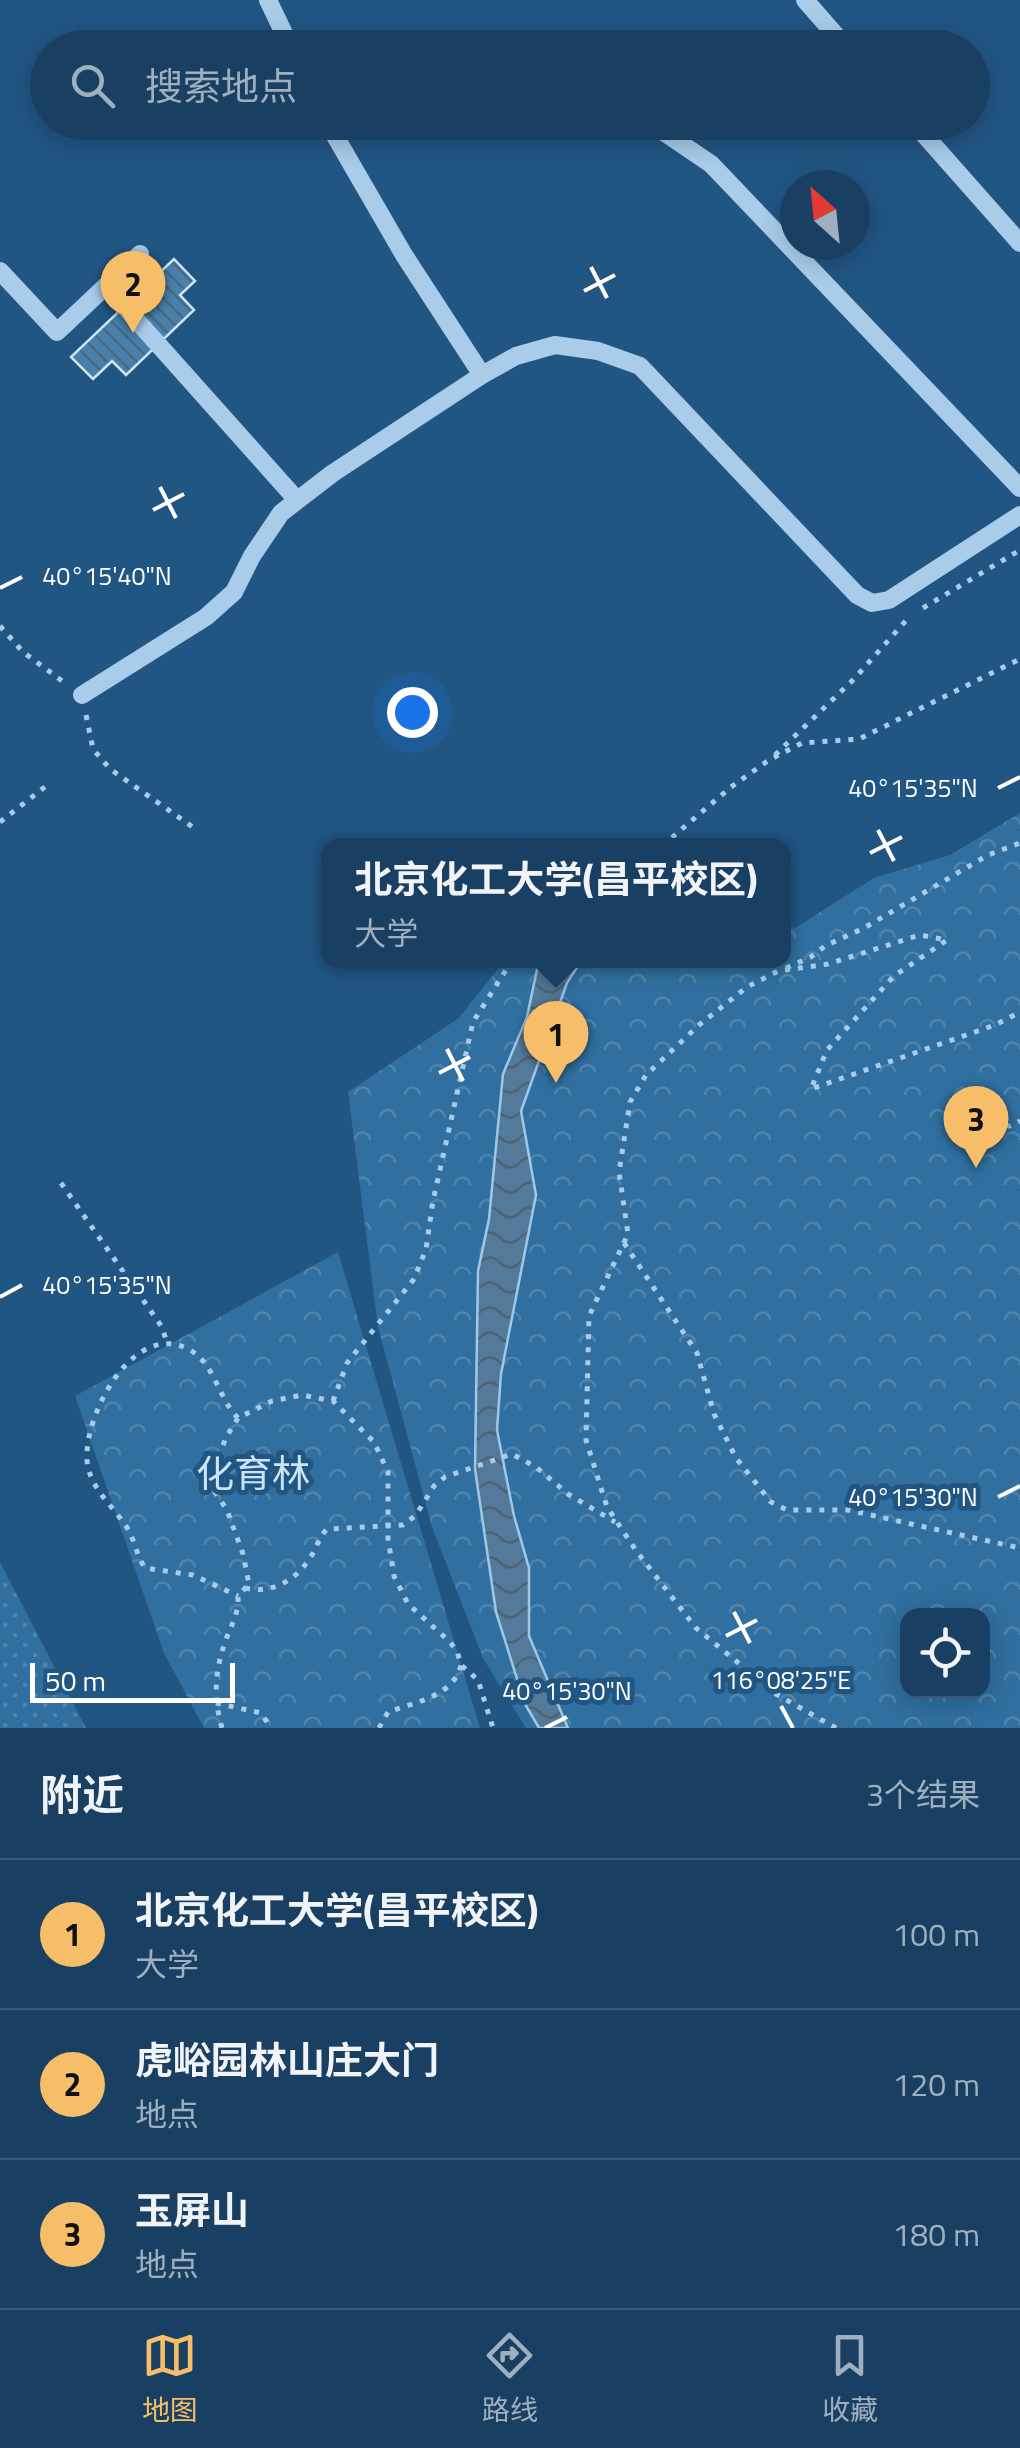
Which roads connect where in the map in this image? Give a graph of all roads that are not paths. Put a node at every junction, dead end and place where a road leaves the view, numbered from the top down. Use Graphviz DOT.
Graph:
graph roads {
  1 [pos="268,0"];
  2 [pos="805,0"];
  3 [pos="282,30"];
  4 [pos="831,30"];
  5 [pos="337,140"];
  6 [pos="676,140"];
  7 [pos="929,140"];
  8 [pos="1020,243"];
  9 [pos="140,254"];
  10 [pos="0,270"];
  11 [pos="106,286"];
  12 [pos="482,375"];
  13 [pos="1020,488"];
  14 [pos="297,500"];
  15 [pos="1020,514"];
  16 [pos="82,695"];
  1 -- 3 [label="street"];
  2 -- 4 [label="street"];
  5 -- 12 [label="street"];
  6 -- 13 [label="street"];
  7 -- 8 [label="street"];
  9 -- 11 [label="street"];
  10 -- 11 [label="street"];
  11 -- 14 [label="street"];
  12 -- 14 [label="street"];
  12 -- 15 [label="street"];
  14 -- 16 [label="street"];
}
